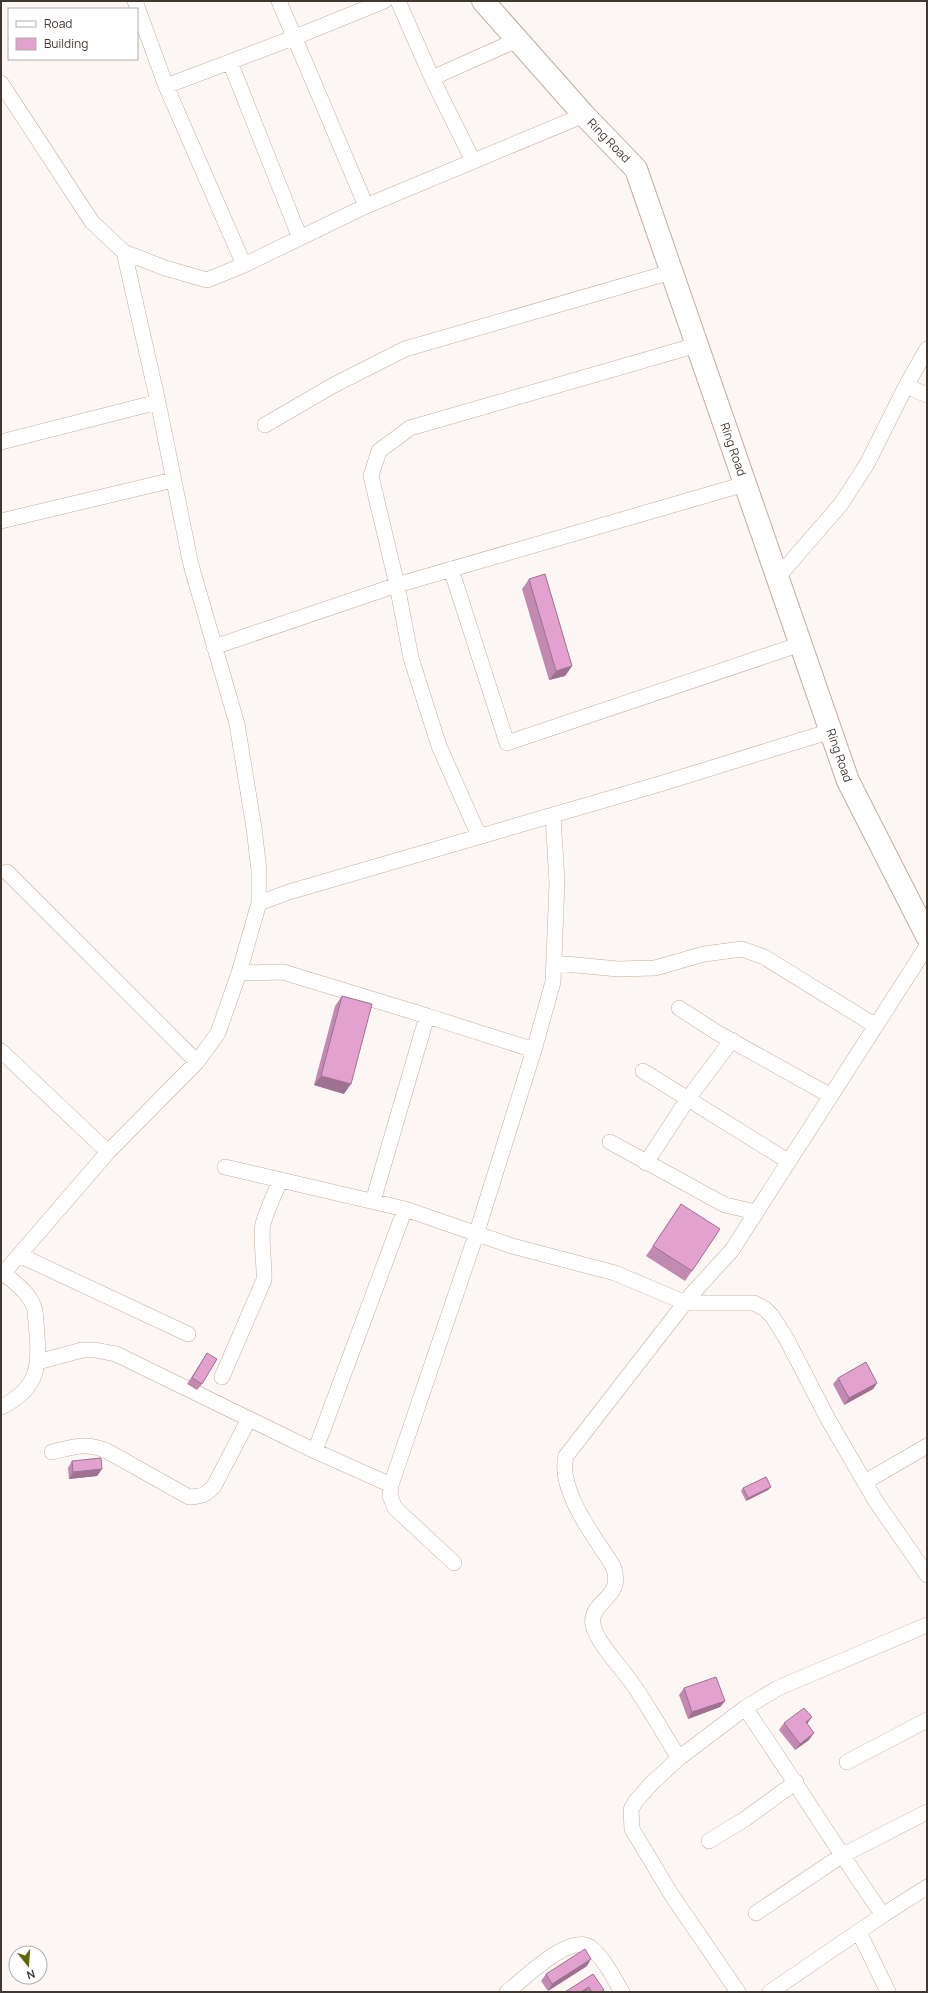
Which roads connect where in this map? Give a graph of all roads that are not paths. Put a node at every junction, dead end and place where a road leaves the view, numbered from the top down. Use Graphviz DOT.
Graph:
graph roads {
  1 [pos="279,1"];
  2 [pos="384,1"];
  3 [pos="398,1"];
  4 [pos="483,1"];
  5 [pos="138,9"];
  6 [pos="293,38"];
  7 [pos="517,40"];
  8 [pos="230,62"];
  9 [pos="432,78"];
  10 [pos="1,84"];
  11 [pos="166,86"];
  12 [pos="584,115"];
  13 [pos="473,162"];
  14 [pos="366,206"];
  15 [pos="300,238"];
  16 [pos="124,252"];
  17 [pos="244,265"];
  18 [pos="671,272"];
  19 [pos="697,345"];
  20 [pos="927,349"];
  21 [pos="906,386"];
  22 [pos="927,395"];
  23 [pos="158,402"];
  24 [pos="265,424"];
  25 [pos="1,442"];
  26 [pos="173,480"];
  27 [pos="745,484"];
  28 [pos="1,521"];
  29 [pos="451,569"];
  30 [pos="778,578"];
  31 [pos="397,585"];
  32 [pos="800,644"];
  33 [pos="214,647"];
  34 [pos="831,731"];
  35 [pos="553,814"];
  36 [pos="479,836"];
  37 [pos="7,872"];
  38 [pos="259,903"];
  39 [pos="927,936"];
  40 [pos="927,946"];
  41 [pos="555,963"];
  42 [pos="239,974"];
  43 [pos="679,1008"];
  44 [pos="427,1016"];
  45 [pos="876,1026"];
  46 [pos="732,1040"];
  47 [pos="534,1050"];
  48 [pos="1,1051"];
  49 [pos="197,1062"];
  50 [pos="643,1071"];
  51 [pos="831,1096"];
  52 [pos="687,1100"];
  53 [pos="610,1142"];
  54 [pos="108,1152"];
  55 [pos="788,1161"];
  56 [pos="646,1163"];
  57 [pos="225,1167"];
  58 [pos="280,1180"];
  59 [pos="373,1201"];
  60 [pos="404,1209"];
  61 [pos="756,1212"];
  62 [pos="476,1235"];
  63 [pos="19,1255"];
  64 [pos="2,1275"];
  65 [pos="686,1303"];
  66 [pos="188,1334"];
  67 [pos="38,1362"];
  68 [pos="222,1376"];
  69 [pos="1,1407"];
  70 [pos="249,1419"];
  71 [pos="927,1446"];
  72 [pos="315,1451"];
  73 [pos="52,1452"];
  74 [pos="865,1482"];
  75 [pos="391,1485"];
  76 [pos="454,1563"];
  77 [pos="927,1574"];
  78 [pos="927,1626"];
  79 [pos="745,1708"];
  80 [pos="927,1720"];
  81 [pos="679,1758"];
  82 [pos="847,1762"];
  83 [pos="796,1782"];
  84 [pos="927,1812"];
  85 [pos="709,1841"];
  86 [pos="841,1856"];
  87 [pos="927,1887"];
  88 [pos="756,1913"];
  89 [pos="882,1915"];
  90 [pos="860,1932"];
  91 [pos="507,1992"];
  92 [pos="622,1992"];
  93 [pos="738,1992"];
  94 [pos="770,1992"];
  95 [pos="888,1992"];
  1 -- 6 [label="street"];
  2 -- 6 [label="street"];
  3 -- 9 [label="street"];
  4 -- 7 [label="main road, Ring Road"];
  5 -- 11 [label="street"];
  6 -- 8 [label="street"];
  6 -- 14 [label="street"];
  7 -- 9 [label="street"];
  7 -- 12 [label="main road, Ring Road"];
  8 -- 11 [label="street"];
  8 -- 15 [label="street"];
  9 -- 13 [label="street"];
  10 -- 16 [label="street"];
  11 -- 17 [label="street"];
  12 -- 13 [label="street"];
  12 -- 18 [label="main road, Ring Road"];
  13 -- 14 [label="street"];
  14 -- 15 [label="street"];
  15 -- 17 [label="street"];
  16 -- 17 [label="street"];
  16 -- 23 [label="street"];
  18 -- 19 [label="main road, Ring Road"];
  18 -- 24 [label="street"];
  19 -- 27 [label="main road, Ring Road"];
  19 -- 31 [label="street"];
  20 -- 21 [label="street"];
  21 -- 22 [label="street"];
  21 -- 30 [label="street"];
  23 -- 25 [label="street"];
  23 -- 26 [label="street"];
  26 -- 28 [label="street"];
  26 -- 33 [label="street"];
  27 -- 29 [label="street"];
  27 -- 30 [label="main road, Ring Road"];
  29 -- 31 [label="street"];
  29 -- 32 [label="street"];
  30 -- 32 [label="main road, Ring Road"];
  31 -- 33 [label="street"];
  31 -- 36 [label="street"];
  32 -- 34 [label="main road, Ring Road"];
  33 -- 38 [label="street"];
  34 -- 35 [label="street"];
  34 -- 39 [label="main road, Ring Road"];
  35 -- 36 [label="street"];
  35 -- 41 [label="street"];
  36 -- 38 [label="street"];
  37 -- 49 [label="street"];
  38 -- 42 [label="street"];
  40 -- 45 [label="street"];
  41 -- 45 [label="street"];
  41 -- 47 [label="street"];
  42 -- 44 [label="street"];
  42 -- 49 [label="street"];
  43 -- 46 [label="street"];
  44 -- 47 [label="street"];
  44 -- 59 [label="street"];
  45 -- 51 [label="street"];
  46 -- 51 [label="street"];
  46 -- 52 [label="street"];
  47 -- 62 [label="street"];
  48 -- 54 [label="street"];
  49 -- 54 [label="street"];
  50 -- 52 [label="street"];
  51 -- 55 [label="street"];
  52 -- 55 [label="street"];
  52 -- 56 [label="street"];
  53 -- 56 [label="street"];
  54 -- 63 [label="street"];
  55 -- 61 [label="street"];
  56 -- 61 [label="street"];
  57 -- 58 [label="street"];
  58 -- 59 [label="street"];
  58 -- 68 [label="street"];
  59 -- 60 [label="street"];
  60 -- 62 [label="street"];
  60 -- 72 [label="street"];
  61 -- 65 [label="street"];
  62 -- 65 [label="street"];
  62 -- 75 [label="street"];
  63 -- 64 [label="street"];
  63 -- 66 [label="street"];
  64 -- 67 [label="street"];
  65 -- 74 [label="street"];
  65 -- 81 [label="street"];
  67 -- 69 [label="street"];
  67 -- 70 [label="street"];
  70 -- 72 [label="street"];
  70 -- 73 [label="street"];
  71 -- 74 [label="street"];
  72 -- 75 [label="street"];
  74 -- 77 [label="street"];
  75 -- 76 [label="street"];
  78 -- 79 [label="street"];
  79 -- 81 [label="street"];
  79 -- 83 [label="street"];
  80 -- 82 [label="street"];
  81 -- 93 [label="street"];
  83 -- 85 [label="street"];
  83 -- 86 [label="street"];
  84 -- 86 [label="street"];
  86 -- 88 [label="street"];
  86 -- 89 [label="street"];
  87 -- 89 [label="street"];
  89 -- 90 [label="street"];
  90 -- 94 [label="street"];
  90 -- 95 [label="street"];
  91 -- 92 [label="street"];
}
